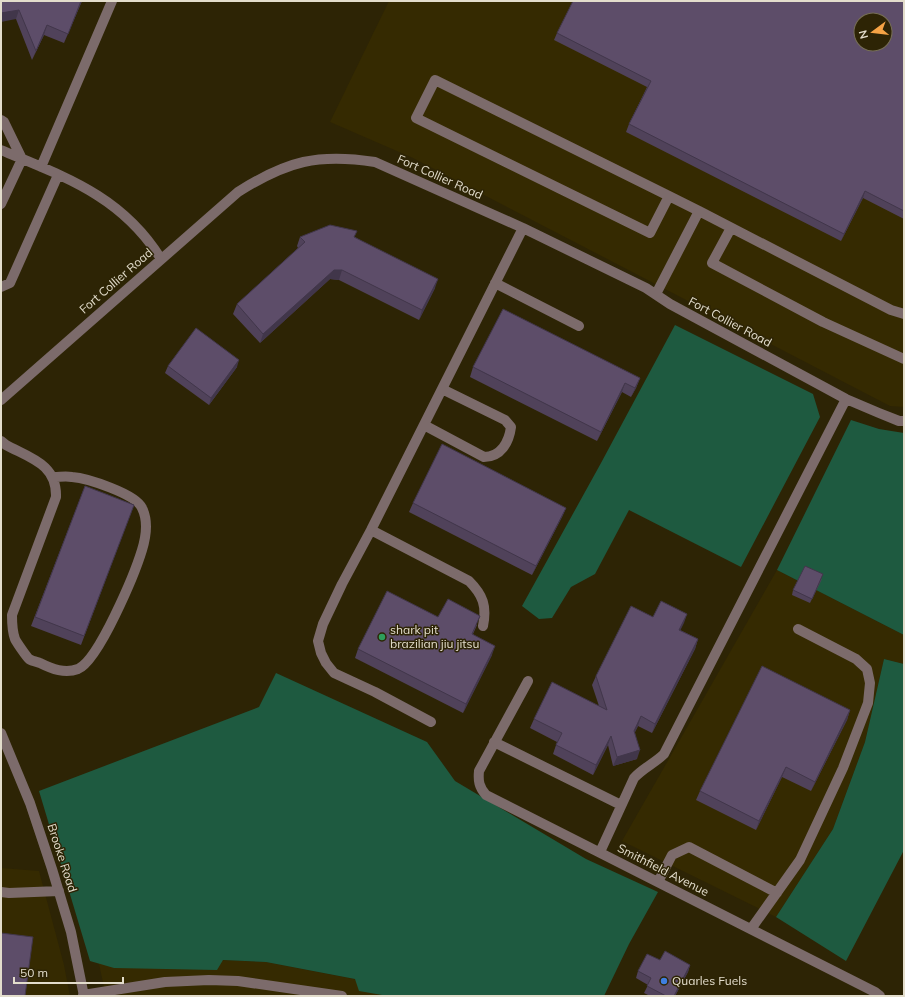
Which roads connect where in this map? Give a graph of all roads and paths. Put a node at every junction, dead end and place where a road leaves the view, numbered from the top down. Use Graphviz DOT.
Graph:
graph roads {
  1 [pos="112,1"];
  2 [pos="1,120"];
  3 [pos="1,150"];
  4 [pos="22,159"];
  5 [pos="42,168"];
  6 [pos="58,175"];
  7 [pos="669,196"];
  8 [pos="1,204"];
  9 [pos="699,211"];
  10 [pos="523,228"];
  11 [pos="731,228"];
  12 [pos="161,259"];
  13 [pos="495,283"];
  14 [pos="1,287"];
  15 [pos="656,294"];
  16 [pos="904,314"];
  17 [pos="579,326"];
  18 [pos="904,359"];
  19 [pos="442,389"];
  20 [pos="846,399"];
  21 [pos="1,400"];
  22 [pos="904,421"];
  23 [pos="424,425"];
  24 [pos="1,441"];
  25 [pos="54,477"];
  26 [pos="371,530"];
  27 [pos="483,626"];
  28 [pos="798,630"];
  29 [pos="528,681"];
  30 [pos="431,722"];
  31 [pos="1,733"];
  32 [pos="494,742"];
  33 [pos="621,805"];
  34 [pos="600,852"];
  35 [pos="658,882"];
  36 [pos="59,891"];
  37 [pos="1,892"];
  38 [pos="777,893"];
  39 [pos="751,929"];
  40 [pos="84,995"];
  41 [pos="342,996"];
  42 [pos="880,996"];
  1 -- 5 [label="street"];
  2 -- 4 [label="street"];
  3 -- 4 [label="street"];
  4 -- 5 [label="street"];
  4 -- 8 [label="street"];
  5 -- 6 [label="street"];
  6 -- 12 [label="street"];
  6 -- 14 [label="street"];
  7 -- 7 [label="street"];
  7 -- 9 [label="street"];
  9 -- 11 [label="street"];
  9 -- 15 [label="street"];
  10 -- 12 [label="street, Fort Collier Road"];
  10 -- 13 [label="street"];
  10 -- 15 [label="street, Fort Collier Road"];
  11 -- 16 [label="street"];
  11 -- 18 [label="street"];
  12 -- 21 [label="street, Fort Collier Road"];
  13 -- 17 [label="street"];
  13 -- 19 [label="street"];
  15 -- 20 [label="street, Fort Collier Road"];
  19 -- 23 [label="street"];
  19 -- 23 [label="street"];
  20 -- 22 [label="street, Fort Collier Road"];
  20 -- 33 [label="street"];
  23 -- 26 [label="street"];
  24 -- 25 [label="street"];
  25 -- 25 [label="street"];
  26 -- 27 [label="street"];
  26 -- 30 [label="street"];
  28 -- 38 [label="street"];
  29 -- 32 [label="street, Smithfield Avenue"];
  31 -- 36 [label="street, Brooke Road"];
  32 -- 33 [label="street"];
  32 -- 34 [label="street, Smithfield Avenue"];
  33 -- 34 [label="street"];
  34 -- 35 [label="street, Smithfield Avenue"];
  35 -- 38 [label="street"];
  35 -- 39 [label="street, Smithfield Avenue"];
  36 -- 37 [label="street"];
  36 -- 40 [label="street, Brooke Road"];
  38 -- 39 [label="street"];
  39 -- 42 [label="street, Smithfield Avenue"];
  40 -- 41 [label="street"];
}
